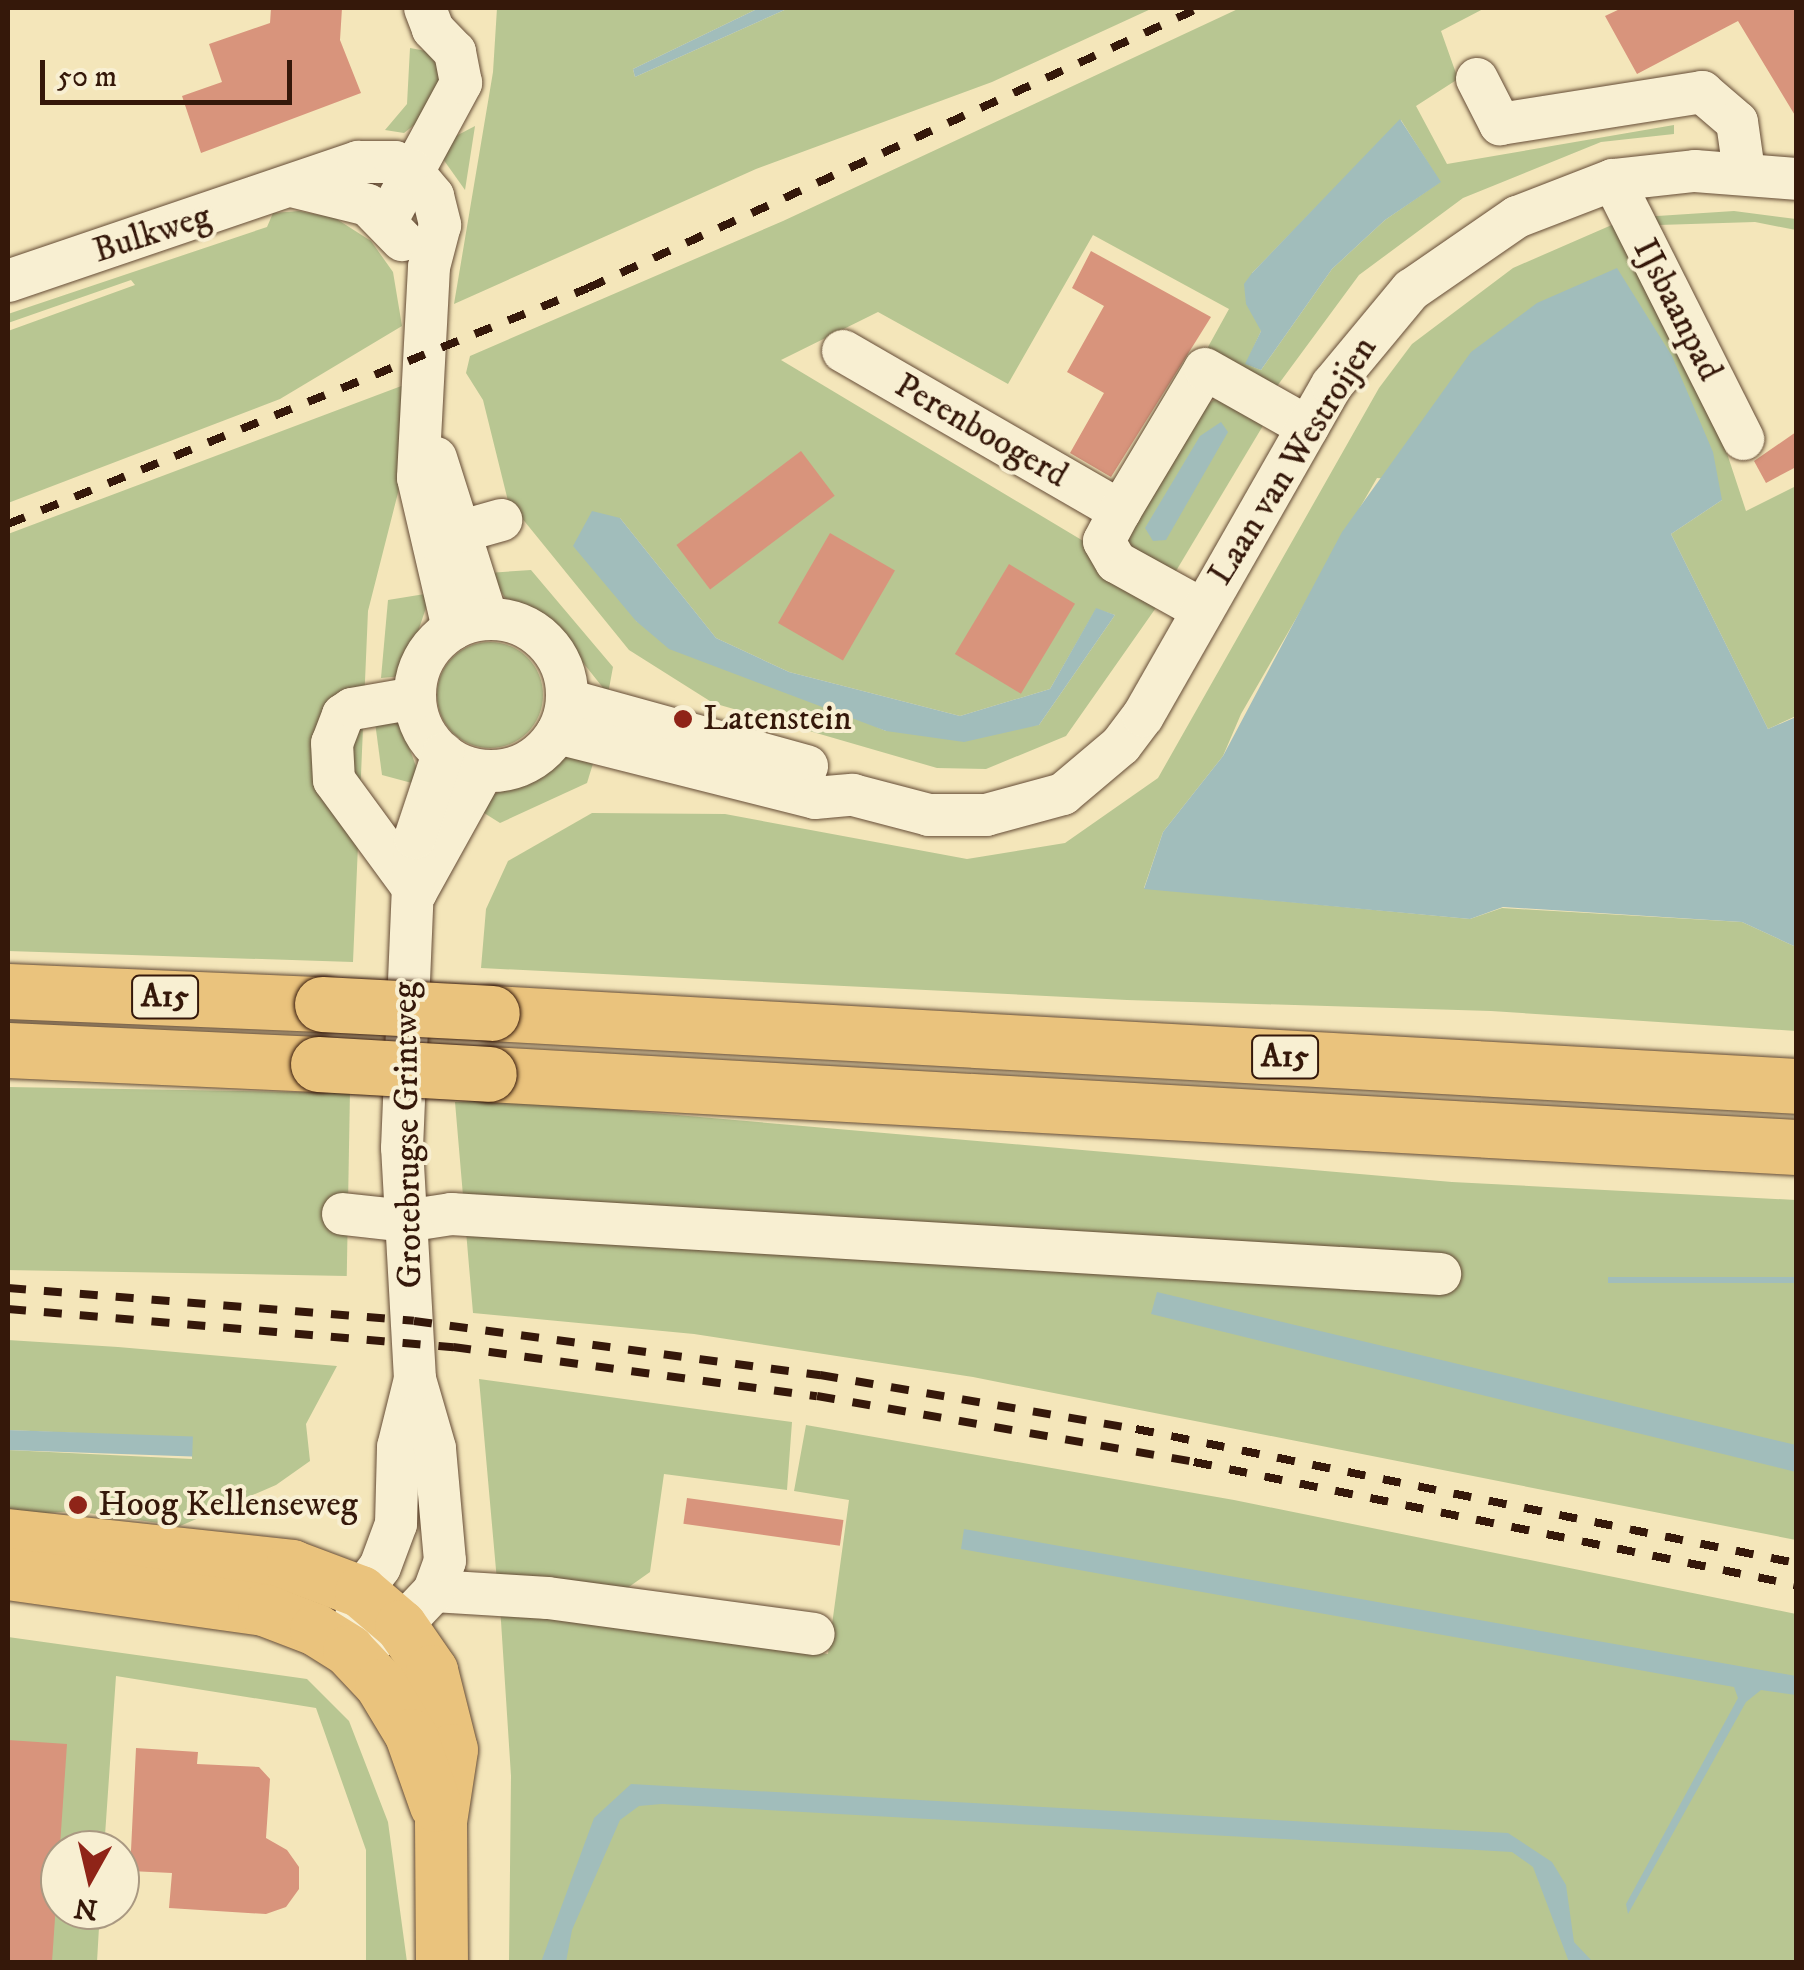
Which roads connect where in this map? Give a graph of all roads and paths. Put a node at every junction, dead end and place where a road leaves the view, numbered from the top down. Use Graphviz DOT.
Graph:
graph roads {
  1 [pos="425,8"];
  2 [pos="1477,80"];
  3 [pos="412,171"];
  4 [pos="1744,172"];
  5 [pos="1796,179"];
  6 [pos="1612,180"];
  7 [pos="296,186"];
  8 [pos="387,220"];
  9 [pos="429,267"];
  10 [pos="8,281"];
  11 [pos="843,351"];
  12 [pos="1308,427"];
  13 [pos="424,436"];
  14 [pos="1743,439"];
  15 [pos="1120,511"];
  16 [pos="465,530"];
  17 [pos="1203,610"];
  18 [pos="470,624"];
  19 [pos="415,698"];
  20 [pos="562,717"];
  21 [pos="443,754"];
  22 [pos="483,771"];
  23 [pos="416,892"];
  24 [pos="8,991"];
  25 [pos="8,1050"];
  26 [pos="1796,1086"];
  27 [pos="1796,1147"];
  28 [pos="343,1214"];
  29 [pos="406,1222"];
  30 [pos="1440,1274"];
  31 [pos="415,1379"];
  32 [pos="8,1535"];
  33 [pos="8,1574"];
  34 [pos="361,1592"];
  35 [pos="417,1608"];
  36 [pos="814,1634"];
  37 [pos="349,1650"];
  38 [pos="441,1822"];
  39 [pos="442,1962"];
  1 -- 3 [label="street"];
  2 -- 4 [label="street"];
  3 -- 7 [label="street, Bulkweg"];
  3 -- 8 [label="street"];
  3 -- 9 [label="street"];
  4 -- 5 [label="street, Laan van Westroijen"];
  4 -- 6 [label="street, Laan van Westroijen"];
  6 -- 12 [label="street, Laan van Westroijen"];
  6 -- 14 [label="street, IJsbaanpad"];
  7 -- 8 [label="street"];
  7 -- 10 [label="street, Bulkweg"];
  8 -- 9 [label="street"];
  9 -- 13 [label="street"];
  11 -- 15 [label="street, Perenboogerd"];
  12 -- 15 [label="street"];
  12 -- 17 [label="street, Laan van Westroijen"];
  13 -- 16 [label="street"];
  13 -- 16 [label="street"];
  15 -- 17 [label="street"];
  16 -- 18 [label="street"];
  17 -- 20 [label="street, Laan van Westroijen"];
  18 -- 19 [label="street"];
  18 -- 20 [label="street"];
  19 -- 21 [label="street"];
  19 -- 23 [label="street"];
  20 -- 22 [label="street"];
  21 -- 22 [label="street"];
  21 -- 23 [label="street, Grotebrugse Grintweg"];
  22 -- 23 [label="street, Grotebrugse Grintweg"];
  23 -- 29 [label="street, Grotebrugse Grintweg"];
  24 -- 26 [label="highway, A15, bridge"];
  25 -- 27 [label="highway, A15, bridge"];
  28 -- 29 [label="street"];
  29 -- 30 [label="street"];
  29 -- 31 [label="street, Grotebrugse Grintweg"];
  31 -- 34 [label="street, Grotebrugse Grintweg"];
  31 -- 35 [label="street, Grotebrugse Grintweg"];
  32 -- 34 [label="main road"];
  33 -- 37 [label="main road"];
  34 -- 35 [label="main road"];
  34 -- 37 [label="street, Grotebrugse Grintweg"];
  35 -- 36 [label="street"];
  35 -- 37 [label="street"];
  35 -- 38 [label="main road"];
  37 -- 38 [label="main road"];
  38 -- 39 [label="main road"];
}
